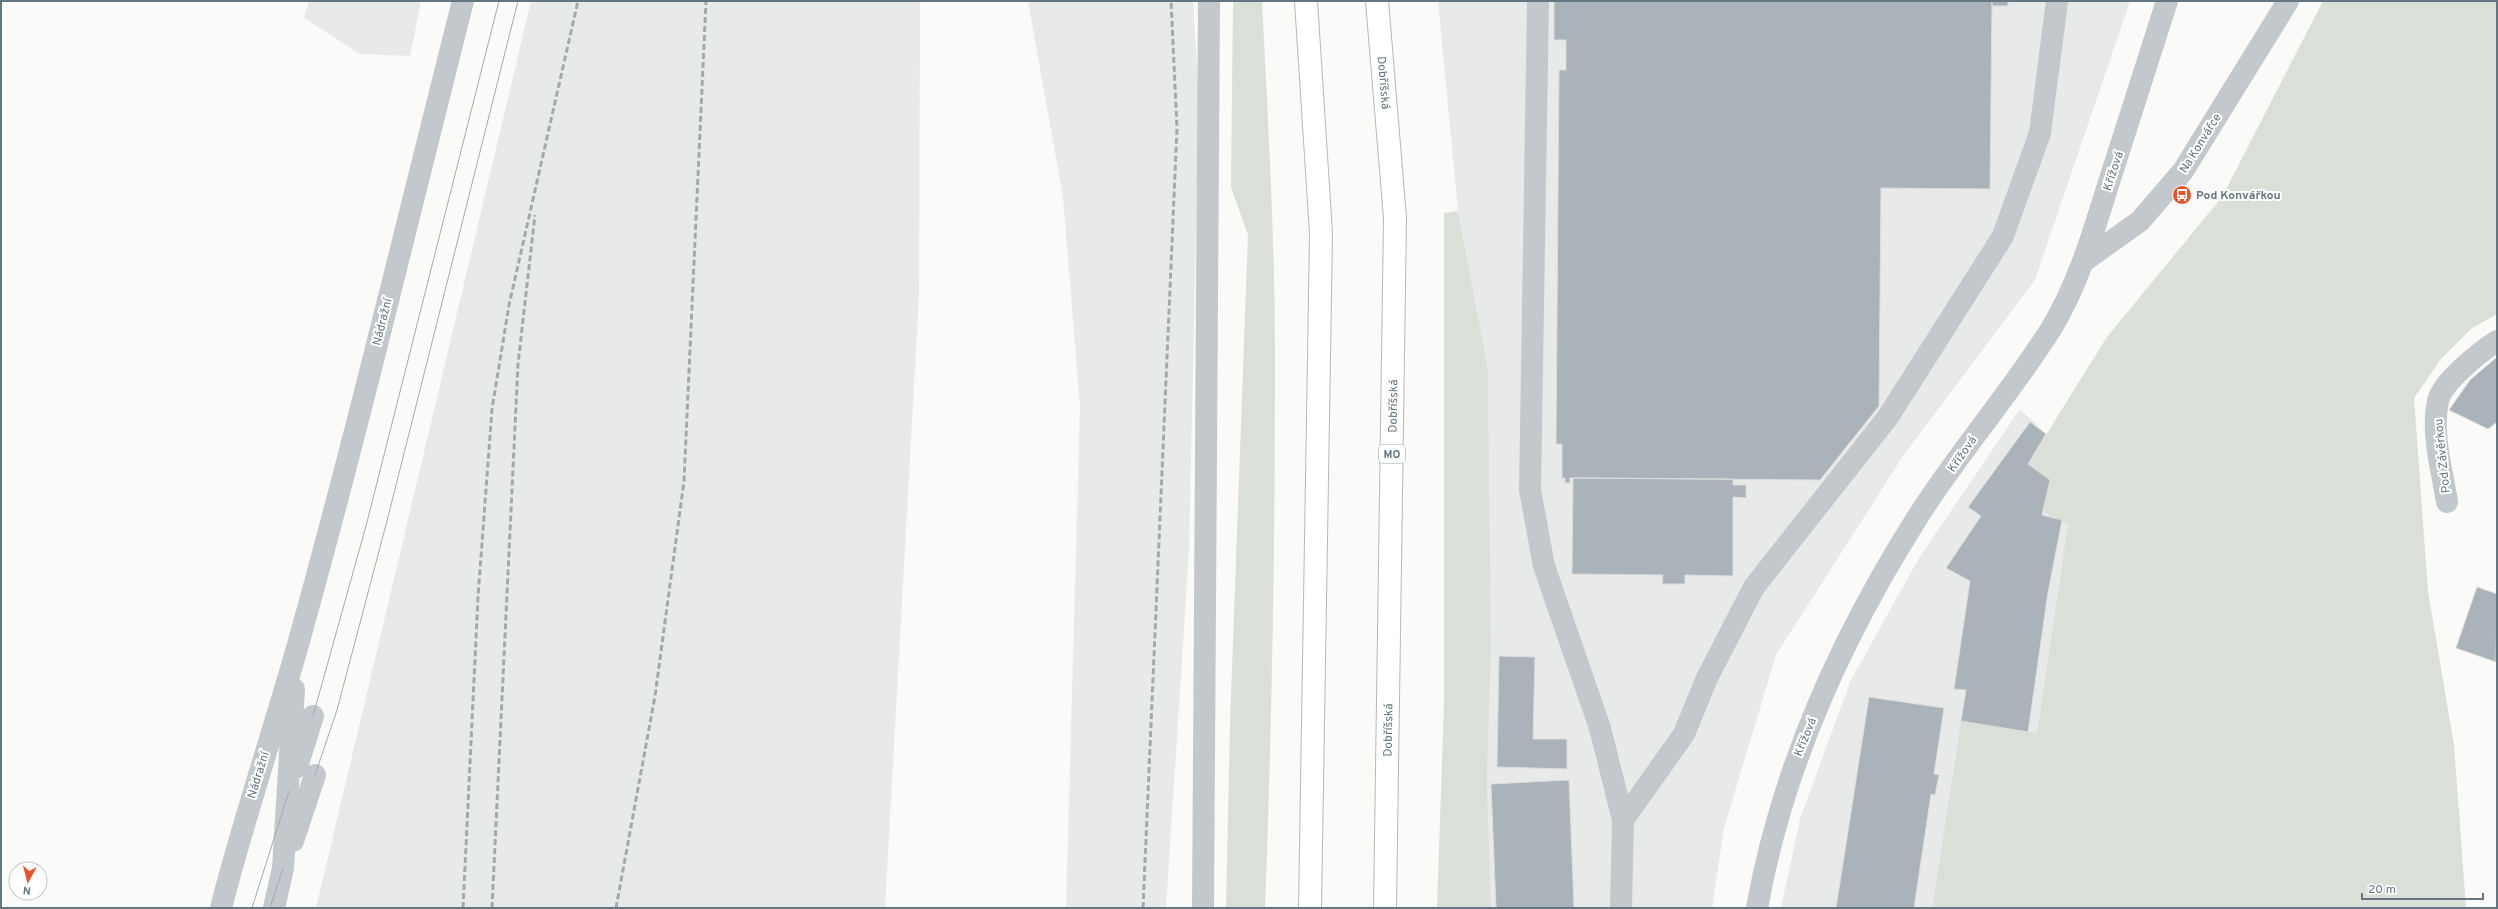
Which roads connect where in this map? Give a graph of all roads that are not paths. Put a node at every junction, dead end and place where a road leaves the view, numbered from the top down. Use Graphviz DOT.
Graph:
graph roads {
  1 [pos="463,1"];
  2 [pos="1209,1"];
  3 [pos="1306,1"];
  4 [pos="1377,1"];
  5 [pos="1538,1"];
  6 [pos="2057,1"];
  7 [pos="2167,1"];
  8 [pos="2288,1"];
  9 [pos="2084,261"];
  10 [pos="2497,340"];
  11 [pos="2447,502"];
  12 [pos="298,643"];
  13 [pos="313,716"];
  14 [pos="315,775"];
  15 [pos="290,791"];
  16 [pos="1623,820"];
  17 [pos="284,868"];
  18 [pos="221,908"];
  19 [pos="274,908"];
  20 [pos="1203,908"];
  21 [pos="1310,908"];
  22 [pos="1385,908"];
  23 [pos="1621,908"];
  24 [pos="1757,908"];
  1 -- 12 [label="street, Nádražní"];
  2 -- 20 [label="street"];
  3 -- 21 [label="highway"];
  4 -- 22 [label="highway, Dobříšská / MO"];
  5 -- 16 [label="street"];
  6 -- 16 [label="street"];
  7 -- 9 [label="street, Křížová"];
  8 -- 9 [label="street, Na Konvářce"];
  9 -- 24 [label="street, Křížová"];
  10 -- 11 [label="street, Pod Závěrkou"];
  12 -- 15 [label="street, Nádražní"];
  12 -- 18 [label="street, Nádražní"];
  13 -- 15 [label="street"];
  14 -- 17 [label="street"];
  15 -- 17 [label="street, Nádražní"];
  16 -- 23 [label="street"];
  17 -- 19 [label="street, Nádražní"];
}
